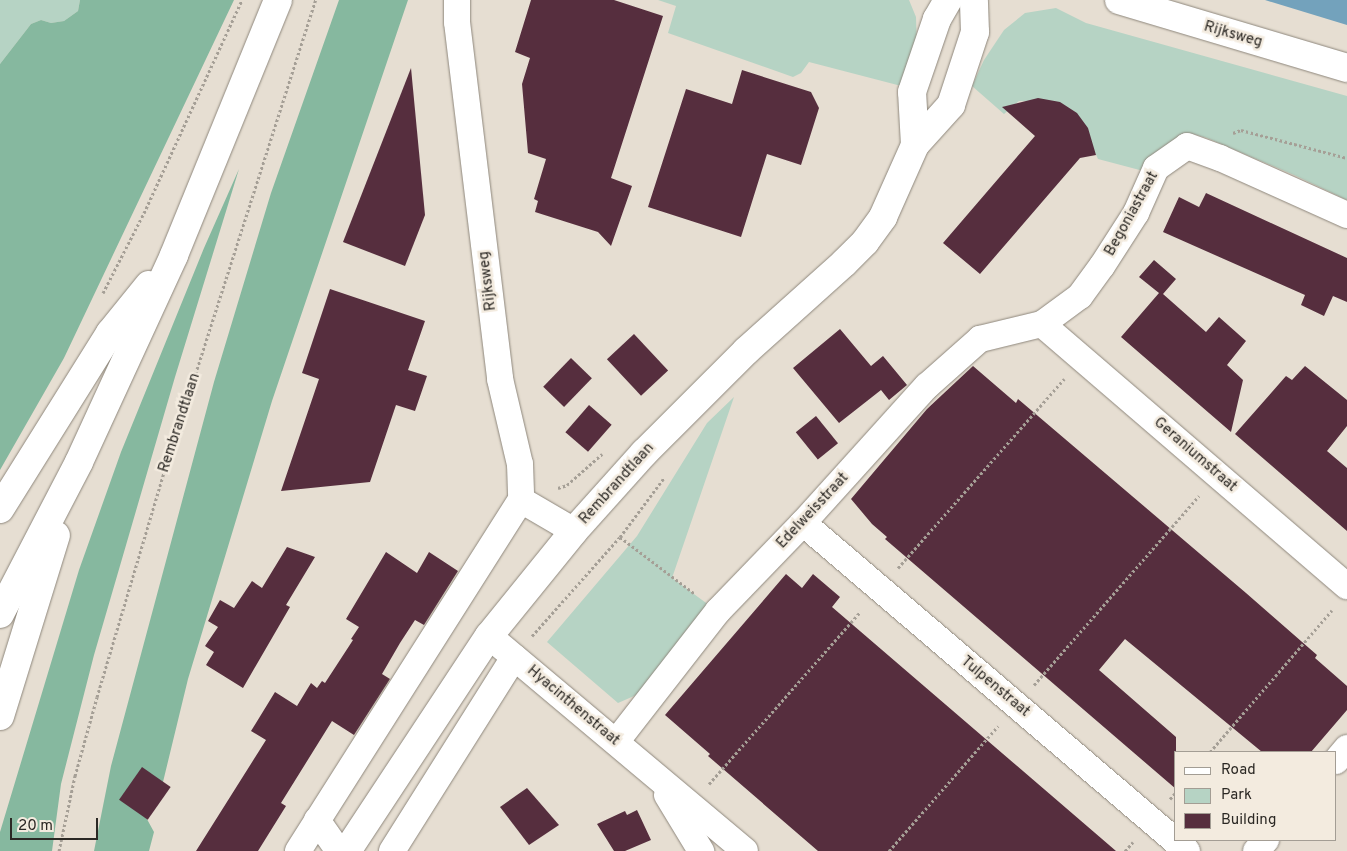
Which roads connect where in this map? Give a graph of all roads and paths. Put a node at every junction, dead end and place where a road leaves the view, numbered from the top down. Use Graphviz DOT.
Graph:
graph roads {
  1 [pos="242,0"];
  2 [pos="278,0"];
  3 [pos="316,0"];
  4 [pos="457,0"];
  5 [pos="948,0"];
  6 [pos="974,0"];
  7 [pos="1119,0"];
  8 [pos="1347,68"];
  9 [pos="1232,133"];
  10 [pos="915,145"];
  11 [pos="1347,158"];
  12 [pos="1347,215"];
  13 [pos="174,255"];
  14 [pos="99,300"];
  15 [pos="1042,324"];
  16 [pos="79,462"];
  17 [pos="1218,475"];
  18 [pos="521,500"];
  19 [pos="0,509"];
  20 [pos="803,523"];
  21 [pos="574,532"];
  22 [pos="620,537"];
  23 [pos="604,553"];
  24 [pos="1341,596"];
  25 [pos="718,611"];
  26 [pos="0,614"];
  27 [pos="489,636"];
  28 [pos="514,657"];
  29 [pos="1016,705"];
  30 [pos="0,716"];
  31 [pos="616,742"];
  32 [pos="1347,748"];
  33 [pos="1211,751"];
  34 [pos="1337,760"];
  35 [pos="657,777"];
  36 [pos="317,820"];
  37 [pos="1174,840"];
  38 [pos="1175,841"];
  39 [pos="1265,841"];
  40 [pos="59,851"];
  41 [pos="298,851"];
  42 [pos="339,851"];
  43 [pos="347,851"];
  44 [pos="392,851"];
  45 [pos="701,851"];
  46 [pos="745,851"];
  47 [pos="889,851"];
  48 [pos="1187,851"];
  49 [pos="1256,851"];
  1 -- 14 [label="path"];
  2 -- 13 [label="main road"];
  3 -- 40 [label="path, Rembrandtlaan"];
  4 -- 18 [label="street, Rijksweg"];
  5 -- 10 [label="main road, Rembrandtlaan"];
  6 -- 10 [label="main road, Rembrandtlaan"];
  7 -- 8 [label="main road, Rijksweg"];
  9 -- 11 [label="path"];
  10 -- 21 [label="main road, Rembrandtlaan"];
  12 -- 15 [label="street, Begoniastraat"];
  13 -- 16 [label="main road"];
  13 -- 19 [label="main road"];
  15 -- 17 [label="street, Geraniumstraat"];
  15 -- 20 [label="street, Edelweisstraat"];
  16 -- 26 [label="main road"];
  16 -- 30 [label="main road"];
  17 -- 24 [label="street, Geraniumstraat"];
  17 -- 29 [label="path"];
  18 -- 21 [label="street"];
  18 -- 36 [label="street"];
  20 -- 25 [label="street, Edelweisstraat"];
  20 -- 29 [label="street, Tulpenstraat"];
  21 -- 27 [label="main road, Rembrandtlaan"];
  22 -- 25 [label="path"];
  23 -- 28 [label="path"];
  24 -- 33 [label="path"];
  25 -- 31 [label="street, Edelweisstraat"];
  27 -- 28 [label="street, Hyacinthenstraat"];
  27 -- 43 [label="main road, Rembrandtlaan"];
  28 -- 31 [label="street, Hyacinthenstraat"];
  28 -- 44 [label="street"];
  29 -- 37 [label="street, Tulpenstraat"];
  29 -- 47 [label="path"];
  31 -- 35 [label="street, Hyacinthenstraat"];
  32 -- 34 [label="street"];
  35 -- 45 [label="street, Hyacinthenstraat"];
  35 -- 46 [label="street, Hyacinthenstraat"];
  36 -- 41 [label="street"];
  36 -- 42 [label="street"];
  38 -- 48 [label="street, Tulpenstraat"];
  39 -- 49 [label="street"];
}
